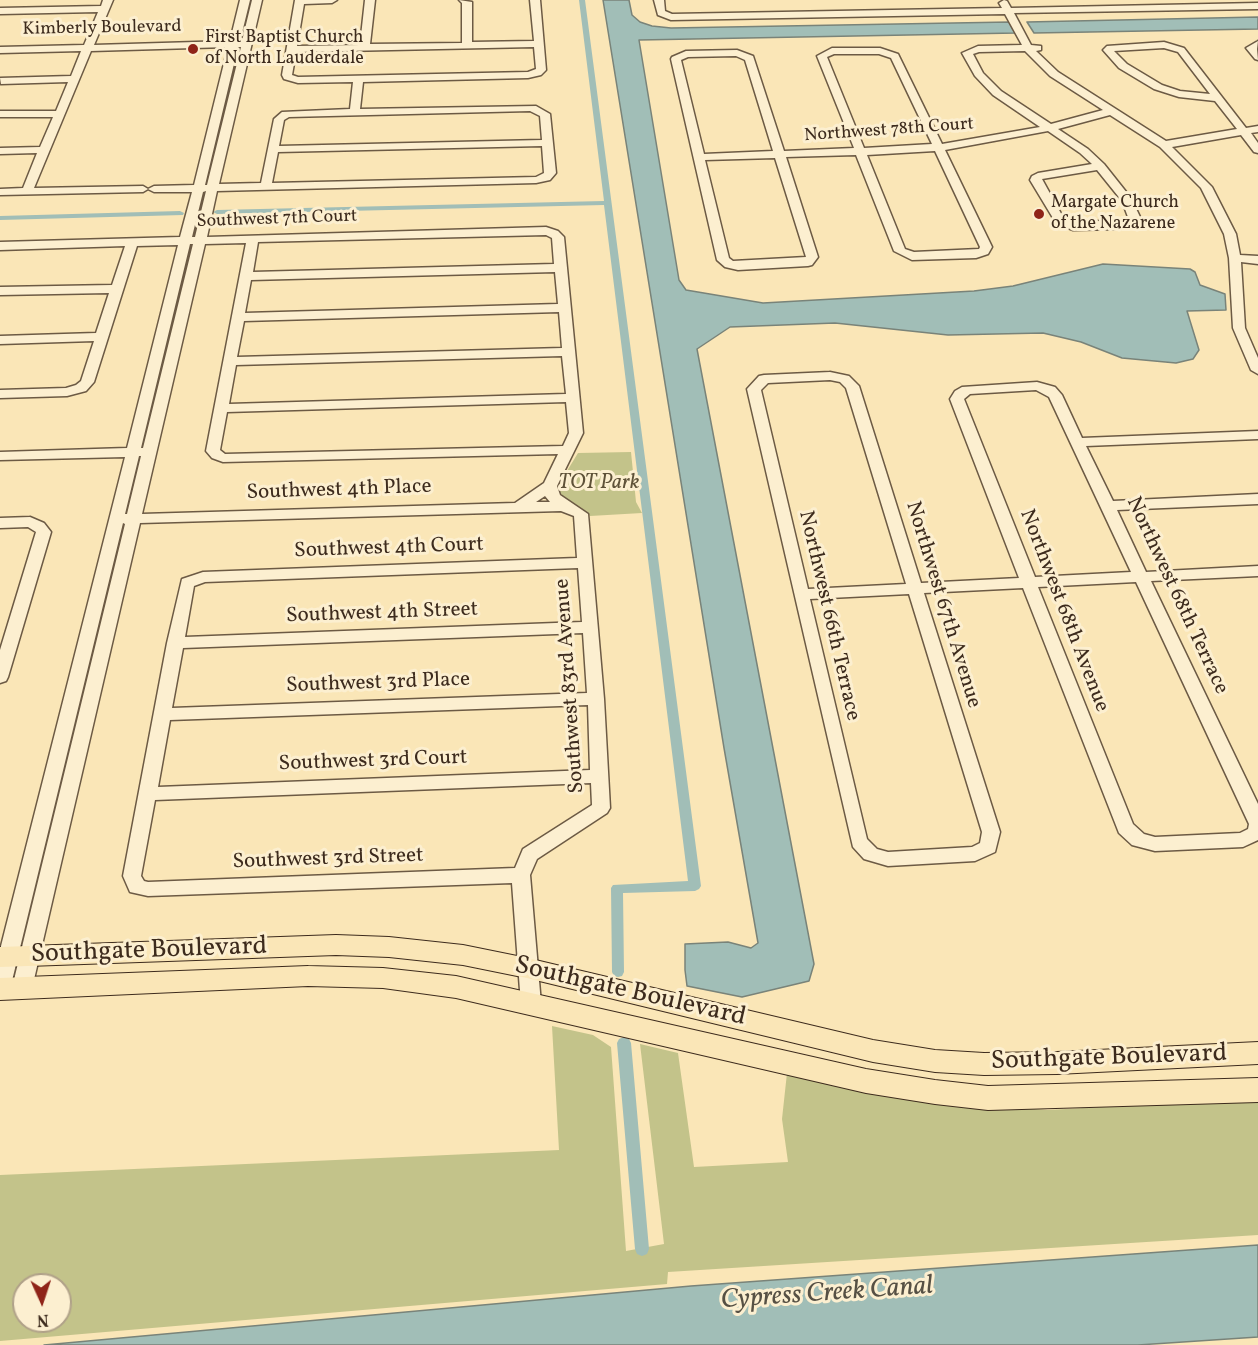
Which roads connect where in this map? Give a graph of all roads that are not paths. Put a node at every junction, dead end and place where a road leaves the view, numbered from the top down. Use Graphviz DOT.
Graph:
graph roads {
  1 [pos="245,0"];
  2 [pos="257,0"];
  3 [pos="300,0"];
  4 [pos="332,0"];
  5 [pos="370,0"];
  6 [pos="464,0"];
  7 [pos="535,0"];
  8 [pos="658,0"];
  9 [pos="858,0"];
  10 [pos="907,0"];
  11 [pos="1003,0"];
  12 [pos="1061,0"];
  13 [pos="106,4"];
  14 [pos="1113,4"];
  15 [pos="1258,6"];
  16 [pos="1011,7"];
  17 [pos="1067,10"];
  18 [pos="0,11"];
  19 [pos="863,13"];
  20 [pos="913,13"];
  21 [pos="247,43"];
  22 [pos="234,44"];
  23 [pos="539,44"];
  24 [pos="1255,45"];
  25 [pos="467,46"];
  26 [pos="89,47"];
  27 [pos="0,48"];
  28 [pos="365,48"];
  29 [pos="1033,48"];
  30 [pos="291,49"];
  31 [pos="1258,57"];
  32 [pos="75,79"];
  33 [pos="358,79"];
  34 [pos="1,81"];
  35 [pos="1216,98"];
  36 [pos="355,111"];
  37 [pos="1113,111"];
  38 [pos="0,114"];
  39 [pos="60,114"];
  40 [pos="1049,128"];
  41 [pos="1258,129"];
  42 [pos="1243,130"];
  43 [pos="548,143"];
  44 [pos="1164,145"];
  45 [pos="938,148"];
  46 [pos="273,149"];
  47 [pos="45,150"];
  48 [pos="1258,150"];
  49 [pos="0,151"];
  50 [pos="860,152"];
  51 [pos="779,155"];
  52 [pos="699,157"];
  53 [pos="1100,166"];
  54 [pos="266,187"];
  55 [pos="198,188"];
  56 [pos="212,188"];
  57 [pos="27,191"];
  58 [pos="0,192"];
  59 [pos="253,239"];
  60 [pos="192,240"];
  61 [pos="132,242"];
  62 [pos="0,246"];
  63 [pos="1236,258"];
  64 [pos="1258,260"];
  65 [pos="560,268"];
  66 [pos="246,276"];
  67 [pos="117,289"];
  68 [pos="0,291"];
  69 [pos="563,308"];
  70 [pos="237,317"];
  71 [pos="101,337"];
  72 [pos="0,340"];
  73 [pos="568,352"];
  74 [pos="230,361"];
  75 [pos="1258,370"];
  76 [pos="844,379"];
  77 [pos="1050,390"];
  78 [pos="0,394"];
  79 [pos="571,398"];
  80 [pos="221,408"];
  81 [pos="1258,435"];
  82 [pos="1077,442"];
  83 [pos="569,450"];
  84 [pos="133,452"];
  85 [pos="150,452"];
  86 [pos="0,456"];
  87 [pos="550,486"];
  88 [pos="1258,499"];
  89 [pos="563,506"];
  90 [pos="1108,506"];
  91 [pos="519,507"];
  92 [pos="134,518"];
  93 [pos="116,519"];
  94 [pos="0,523"];
  95 [pos="586,563"];
  96 [pos="1256,575"];
  97 [pos="1142,577"];
  98 [pos="1029,582"];
  99 [pos="915,588"];
  100 [pos="802,594"];
  101 [pos="590,627"];
  102 [pos="175,643"];
  103 [pos="0,677"];
  104 [pos="596,699"];
  105 [pos="162,714"];
  106 [pos="601,776"];
  107 [pos="147,794"];
  108 [pos="1257,827"];
  109 [pos="871,854"];
  110 [pos="521,875"];
  111 [pos="13,957"];
  112 [pos="527,968"];
  113 [pos="8,989"];
  114 [pos="531,1004"];
  115 [pos="1258,1053"];
  116 [pos="1258,1090"];
  1 -- 22 [label="street"];
  2 -- 21 [label="street"];
  3 -- 4 [label="street"];
  3 -- 30 [label="street"];
  5 -- 28 [label="street"];
  6 -- 25 [label="street"];
  7 -- 23 [label="street"];
  8 -- 19 [label="street"];
  9 -- 19 [label="street"];
  10 -- 20 [label="street"];
  11 -- 16 [label="street"];
  12 -- 17 [label="street"];
  13 -- 18 [label="street"];
  13 -- 26 [label="street"];
  14 -- 15 [label="street"];
  14 -- 17 [label="street"];
  16 -- 17 [label="street"];
  16 -- 20 [label="street"];
  16 -- 29 [label="street"];
  19 -- 20 [label="street"];
  21 -- 22 [label="street, Kimberly Boulevard"];
  21 -- 56 [label="street"];
  22 -- 26 [label="street, Kimberly Boulevard"];
  22 -- 55 [label="street"];
  23 -- 25 [label="street"];
  23 -- 33 [label="street"];
  24 -- 31 [label="street"];
  25 -- 28 [label="street"];
  26 -- 27 [label="street, Kimberly Boulevard"];
  26 -- 32 [label="street"];
  28 -- 30 [label="street"];
  29 -- 37 [label="street"];
  29 -- 40 [label="street"];
  30 -- 33 [label="street"];
  32 -- 34 [label="street"];
  32 -- 39 [label="street"];
  33 -- 36 [label="street"];
  35 -- 35 [label="street"];
  35 -- 42 [label="street"];
  36 -- 43 [label="street"];
  36 -- 46 [label="street"];
  37 -- 40 [label="street, Northwest 78th Court"];
  37 -- 44 [label="street"];
  38 -- 39 [label="street"];
  39 -- 47 [label="street"];
  40 -- 45 [label="street, Northwest 78th Court"];
  40 -- 53 [label="street"];
  41 -- 42 [label="street"];
  42 -- 44 [label="street"];
  42 -- 48 [label="street"];
  43 -- 46 [label="street"];
  43 -- 54 [label="street"];
  44 -- 63 [label="street"];
  45 -- 50 [label="street, Northwest 78th Court"];
  45 -- 50 [label="street"];
  45 -- 50 [label="street"];
  46 -- 54 [label="street"];
  47 -- 49 [label="street"];
  47 -- 57 [label="street"];
  50 -- 51 [label="street, Northwest 78th Court"];
  51 -- 52 [label="street, Northwest 78th Court"];
  51 -- 52 [label="street"];
  51 -- 52 [label="street"];
  53 -- 53 [label="street"];
  54 -- 56 [label="street"];
  55 -- 56 [label="street"];
  55 -- 57 [label="street"];
  55 -- 60 [label="street"];
  56 -- 60 [label="street"];
  57 -- 58 [label="street"];
  59 -- 60 [label="street, Southwest 7th Court"];
  59 -- 65 [label="street, Southwest 7th Court"];
  59 -- 66 [label="street"];
  60 -- 61 [label="street, Southwest 7th Court"];
  60 -- 84 [label="street"];
  60 -- 85 [label="street"];
  61 -- 62 [label="street, Southwest 7th Court"];
  61 -- 67 [label="street"];
  63 -- 64 [label="street"];
  63 -- 75 [label="street"];
  65 -- 66 [label="street"];
  65 -- 69 [label="street"];
  66 -- 70 [label="street"];
  67 -- 68 [label="street"];
  67 -- 71 [label="street"];
  69 -- 70 [label="street"];
  69 -- 73 [label="street"];
  70 -- 74 [label="street"];
  71 -- 72 [label="street"];
  71 -- 78 [label="street"];
  73 -- 74 [label="street"];
  73 -- 79 [label="street"];
  74 -- 80 [label="street"];
  76 -- 99 [label="street, Northwest 67th Avenue"];
  76 -- 100 [label="street, Northwest 66th Terrace"];
  77 -- 82 [label="street, Northwest 68th Terrace"];
  77 -- 98 [label="street, Northwest 68th Avenue"];
  79 -- 80 [label="street"];
  79 -- 83 [label="street"];
  80 -- 83 [label="street"];
  81 -- 82 [label="street"];
  82 -- 90 [label="street, Northwest 68th Terrace"];
  83 -- 87 [label="street"];
  84 -- 85 [label="street"];
  84 -- 86 [label="street"];
  84 -- 93 [label="street"];
  85 -- 92 [label="street"];
  87 -- 89 [label="street, Southwest 83rd Avenue"];
  87 -- 91 [label="street"];
  88 -- 90 [label="street"];
  89 -- 91 [label="street, Southwest 4th Place"];
  89 -- 95 [label="street, Southwest 83rd Avenue"];
  90 -- 97 [label="street, Northwest 68th Terrace"];
  91 -- 92 [label="street, Southwest 4th Place"];
  92 -- 93 [label="street, Southwest 4th Place"];
  92 -- 111 [label="street"];
  93 -- 111 [label="street"];
  94 -- 103 [label="street"];
  95 -- 101 [label="street, Southwest 83rd Avenue"];
  95 -- 102 [label="street, Southwest 4th Court"];
  96 -- 97 [label="street"];
  97 -- 98 [label="street"];
  97 -- 108 [label="street, Northwest 68th Terrace"];
  98 -- 99 [label="street"];
  98 -- 108 [label="street, Northwest 68th Avenue"];
  99 -- 100 [label="street"];
  99 -- 109 [label="street, Northwest 67th Avenue"];
  100 -- 109 [label="street, Northwest 66th Terrace"];
  101 -- 102 [label="street, Southwest 4th Street"];
  101 -- 104 [label="street, Southwest 83rd Avenue"];
  102 -- 105 [label="street"];
  104 -- 105 [label="street, Southwest 3rd Place"];
  104 -- 106 [label="street, Southwest 83rd Avenue"];
  105 -- 107 [label="street"];
  106 -- 107 [label="street, Southwest 3rd Court"];
  106 -- 110 [label="street, Southwest 83rd Avenue"];
  107 -- 110 [label="street, Southwest 3rd Street"];
  110 -- 112 [label="street"];
  111 -- 112 [label="main road, Southgate Boulevard"];
  111 -- 113 [label="street"];
  112 -- 114 [label="street"];
  112 -- 115 [label="main road, Southgate Boulevard"];
  113 -- 114 [label="main road, Southgate Boulevard"];
  114 -- 116 [label="main road, Southgate Boulevard"];
}
